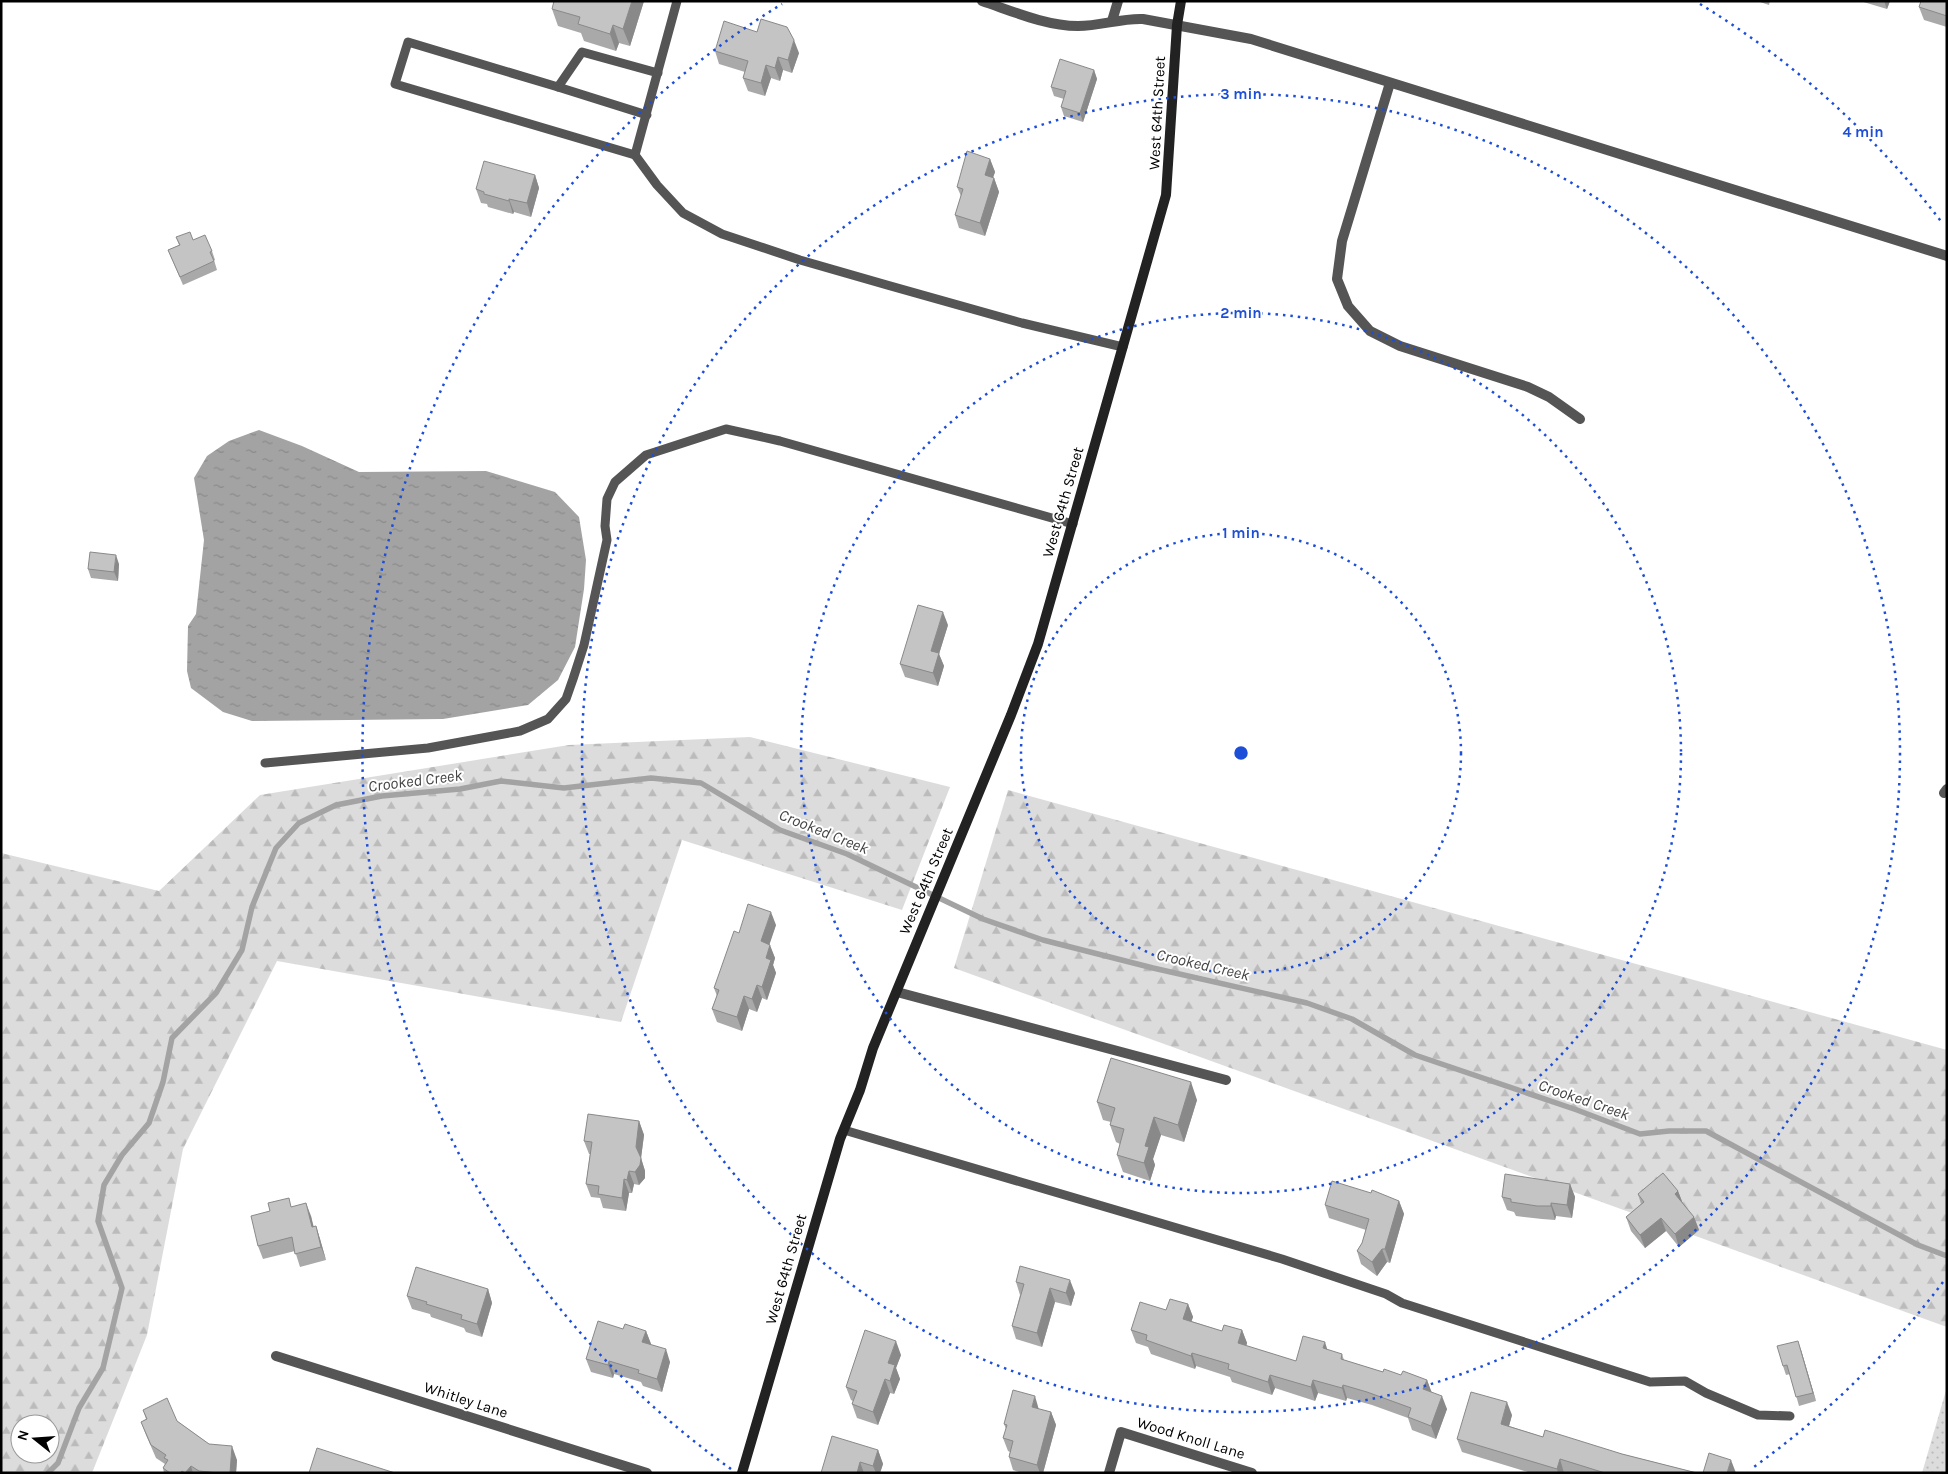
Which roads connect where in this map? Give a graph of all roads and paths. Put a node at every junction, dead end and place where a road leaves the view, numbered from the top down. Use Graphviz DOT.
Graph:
graph roads {
  1 [pos="677,1"];
  2 [pos="983,1"];
  3 [pos="1118,1"];
  4 [pos="1181,1"];
  5 [pos="1112,21"];
  6 [pos="1178,25"];
  7 [pos="658,73"];
  8 [pos="1390,83"];
  9 [pos="558,87"];
  10 [pos="647,115"];
  11 [pos="635,155"];
  12 [pos="1947,256"];
  13 [pos="1123,347"];
  14 [pos="1580,419"];
  15 [pos="1073,524"];
  16 [pos="265,763"];
  17 [pos="897,992"];
  18 [pos="1226,1080"];
  19 [pos="844,1130"];
  20 [pos="276,1356"];
  21 [pos="1790,1416"];
  22 [pos="647,1473"];
  23 [pos="742,1473"];
  24 [pos="1109,1473"];
  25 [pos="1252,1473"];
  1 -- 7 [label="lane"];
  2 -- 5 [label="street"];
  3 -- 5 [label="street"];
  4 -- 6 [label="street, West 64th Street"];
  5 -- 6 [label="street"];
  6 -- 8 [label="street"];
  6 -- 13 [label="street, West 64th Street"];
  7 -- 9 [label="lane"];
  7 -- 10 [label="lane"];
  8 -- 12 [label="street"];
  8 -- 14 [label="street"];
  9 -- 10 [label="lane"];
  9 -- 11 [label="lane"];
  10 -- 11 [label="lane"];
  11 -- 13 [label="lane"];
  13 -- 15 [label="street, West 64th Street"];
  15 -- 16 [label="lane"];
  15 -- 17 [label="street, West 64th Street"];
  17 -- 18 [label="street"];
  17 -- 19 [label="street, West 64th Street"];
  19 -- 21 [label="lane"];
  19 -- 23 [label="street, West 64th Street"];
  20 -- 22 [label="street, Whitley Lane"];
  24 -- 25 [label="street, Wood Knoll Lane"];
}
